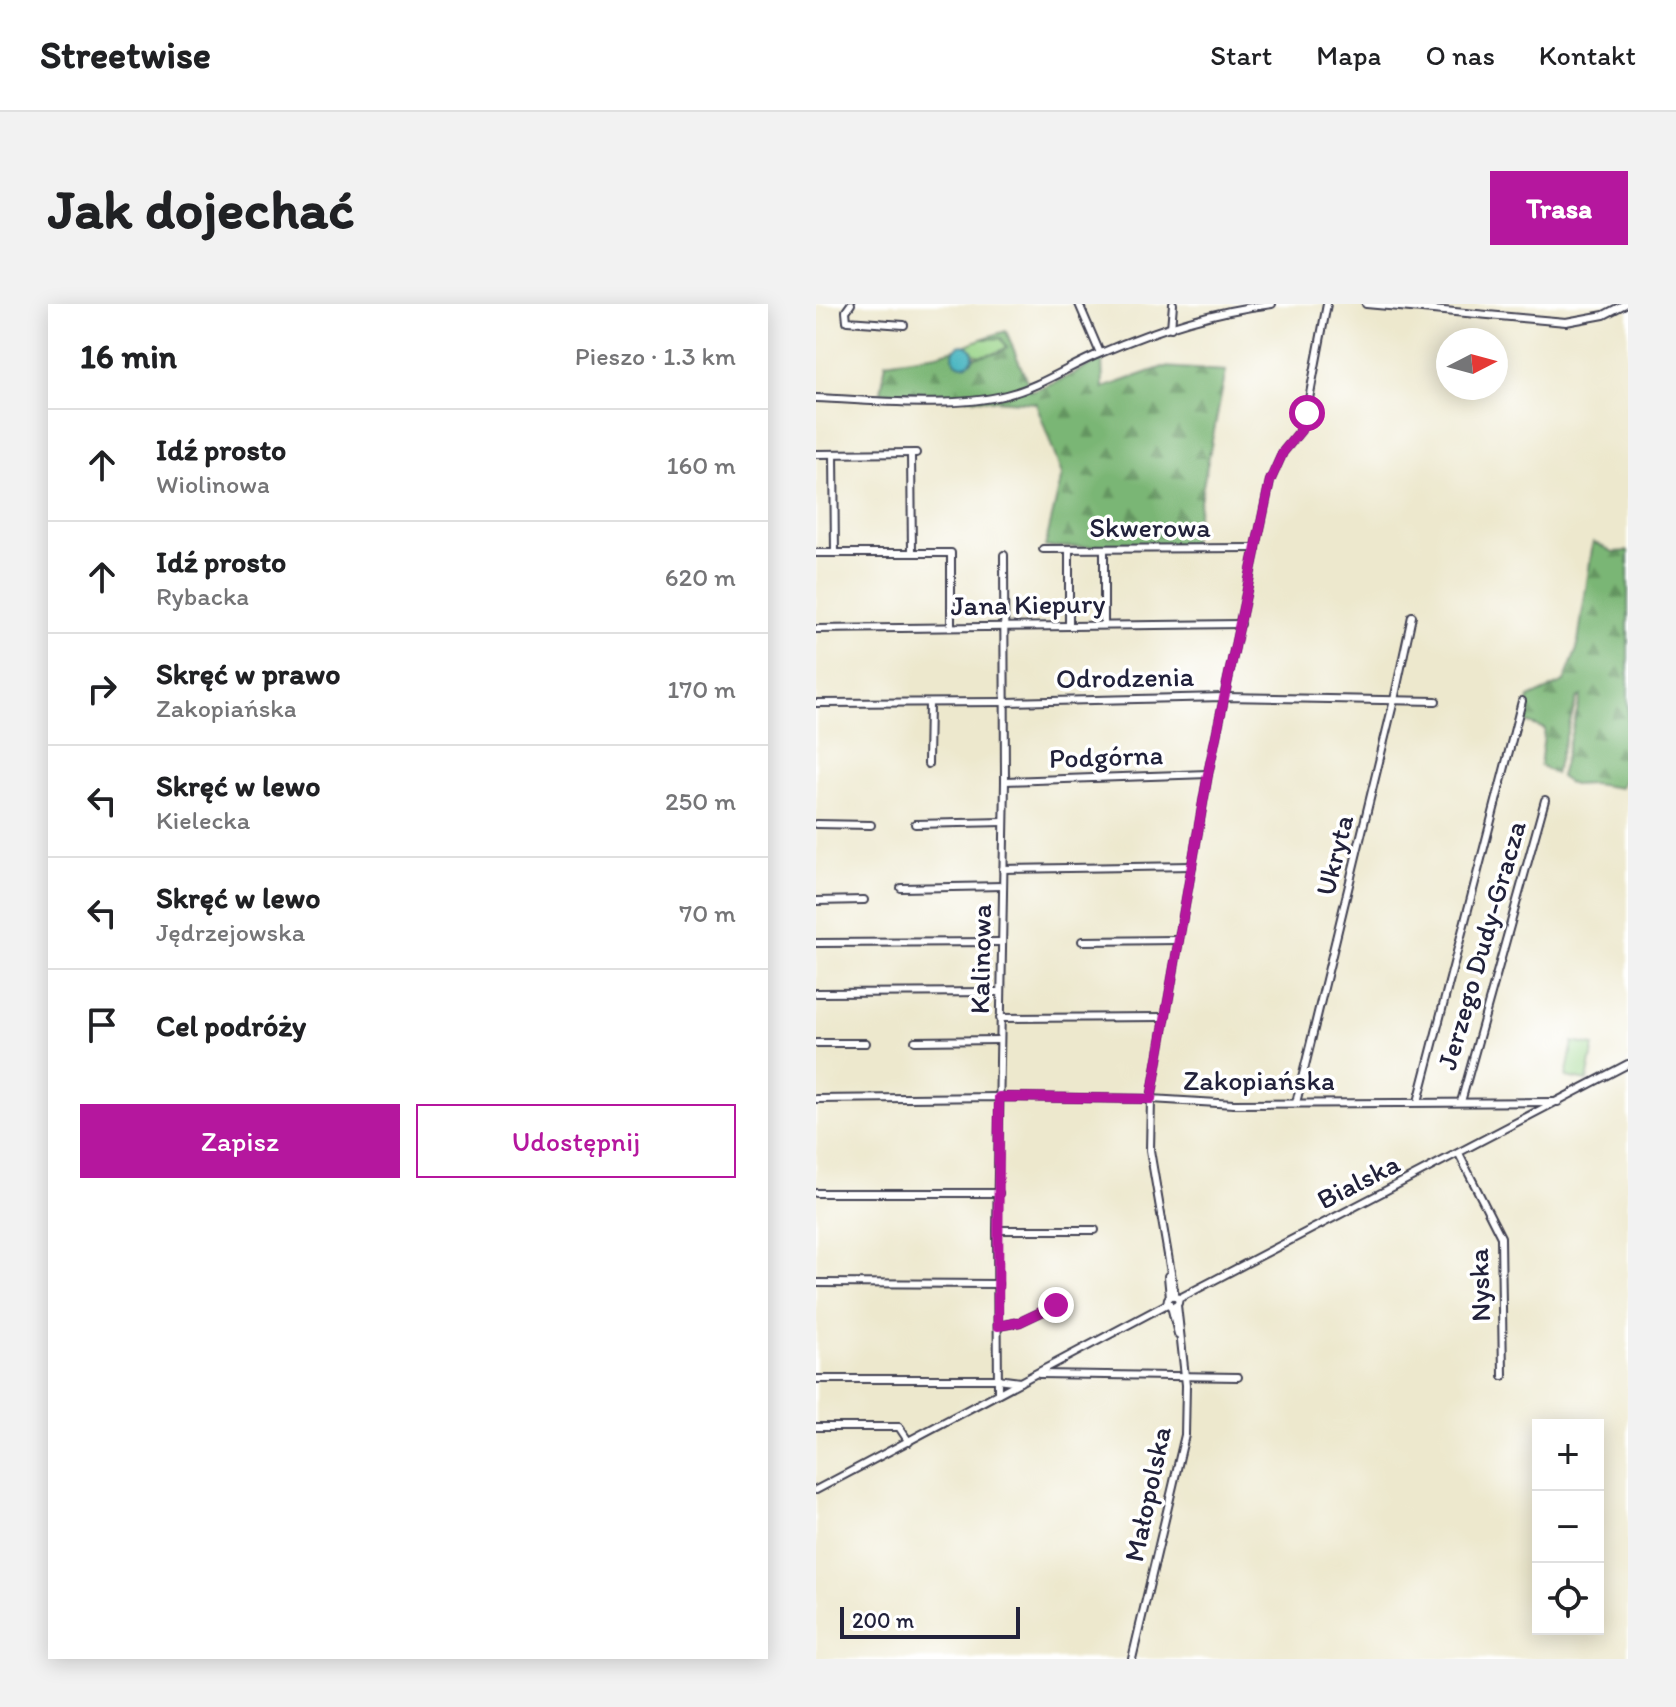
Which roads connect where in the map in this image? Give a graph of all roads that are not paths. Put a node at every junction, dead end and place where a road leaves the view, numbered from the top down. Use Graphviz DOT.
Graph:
graph roads {
  1 [pos="851,304"];
  2 [pos="1079,304"];
  3 [pos="1173,304"];
  4 [pos="1272,304"];
  5 [pos="1327,304"];
  6 [pos="1366,304"];
  7 [pos="1625,304"];
  8 [pos="1240,306"];
  9 [pos="904,325"];
  10 [pos="1171,328"];
  11 [pos="1100,353"];
  12 [pos="816,398"];
  13 [pos="816,454"];
  14 [pos="834,454"];
  15 [pos="1256,548"];
  16 [pos="1043,549"];
  17 [pos="1069,549"];
  18 [pos="1104,549"];
  19 [pos="912,552"];
  20 [pos="816,553"];
  21 [pos="835,553"];
  22 [pos="1004,555"];
  23 [pos="1412,616"];
  24 [pos="1241,624"];
  25 [pos="1069,625"];
  26 [pos="1104,625"];
  27 [pos="951,627"];
  28 [pos="1005,627"];
  29 [pos="816,629"];
  30 [pos="1224,697"];
  31 [pos="1394,700"];
  32 [pos="1436,701"];
  33 [pos="1522,701"];
  34 [pos="1006,702"];
  35 [pos="816,703"];
  36 [pos="929,703"];
  37 [pos="928,764"];
  38 [pos="1208,774"];
  39 [pos="1005,781"];
  40 [pos="1545,800"];
  41 [pos="1004,822"];
  42 [pos="816,824"];
  43 [pos="915,824"];
  44 [pos="871,825"];
  45 [pos="1192,866"];
  46 [pos="1003,869"];
  47 [pos="1003,886"];
  48 [pos="901,888"];
  49 [pos="864,900"];
  50 [pos="816,901"];
  51 [pos="1178,940"];
  52 [pos="1082,941"];
  53 [pos="1002,942"];
  54 [pos="816,943"];
  55 [pos="1001,992"];
  56 [pos="816,993"];
  57 [pos="1163,1017"];
  58 [pos="1000,1018"];
  59 [pos="1000,1040"];
  60 [pos="915,1041"];
  61 [pos="816,1043"];
  62 [pos="866,1043"];
  63 [pos="1628,1064"];
  64 [pos="999,1097"];
  65 [pos="816,1099"];
  66 [pos="1151,1099"];
  67 [pos="1418,1102"];
  68 [pos="1461,1102"];
  69 [pos="1558,1102"];
  70 [pos="1296,1103"];
  71 [pos="1459,1154"];
  72 [pos="816,1193"];
  73 [pos="999,1193"];
  74 [pos="997,1230"];
  75 [pos="1095,1230"];
  76 [pos="816,1283"];
  77 [pos="998,1284"];
  78 [pos="1173,1301"];
  79 [pos="1056,1305"];
  80 [pos="998,1326"];
  81 [pos="1035,1374"];
  82 [pos="1185,1375"];
  83 [pos="1503,1376"];
  84 [pos="1238,1377"];
  85 [pos="816,1379"];
  86 [pos="997,1379"];
  87 [pos="1020,1382"];
  88 [pos="998,1393"];
  89 [pos="816,1427"];
  90 [pos="909,1442"];
  91 [pos="816,1490"];
  92 [pos="1132,1659"];
  1 -- 9 [label="street"];
  2 -- 11 [label="street"];
  3 -- 10 [label="street"];
  4 -- 8 [label="street"];
  5 -- 15 [label="street, Małopolska"];
  6 -- 7 [label="street"];
  8 -- 10 [label="street"];
  10 -- 11 [label="street"];
  11 -- 12 [label="street"];
  13 -- 14 [label="street"];
  14 -- 19 [label="street"];
  14 -- 21 [label="street"];
  15 -- 18 [label="street, Skwerowa"];
  15 -- 24 [label="street, Małopolska"];
  16 -- 17 [label="street, Skwerowa"];
  17 -- 18 [label="street, Skwerowa"];
  17 -- 25 [label="street"];
  18 -- 26 [label="street"];
  19 -- 21 [label="street"];
  19 -- 27 [label="street"];
  20 -- 21 [label="street"];
  22 -- 28 [label="street, Kalinowa"];
  23 -- 31 [label="street, Ukryta"];
  24 -- 26 [label="street, Jana Kiepury"];
  24 -- 30 [label="street, Małopolska"];
  25 -- 26 [label="street, Jana Kiepury"];
  25 -- 28 [label="street, Jana Kiepury"];
  27 -- 28 [label="street, Jana Kiepury"];
  27 -- 29 [label="street, Jana Kiepury"];
  28 -- 34 [label="street, Kalinowa"];
  30 -- 31 [label="street, Odrodzenia"];
  30 -- 34 [label="street, Odrodzenia"];
  30 -- 38 [label="street, Małopolska"];
  31 -- 32 [label="street, Odrodzenia"];
  31 -- 70 [label="street, Ukryta"];
  33 -- 67 [label="street"];
  34 -- 36 [label="street, Odrodzenia"];
  34 -- 39 [label="street, Kalinowa"];
  35 -- 36 [label="street, Odrodzenia"];
  36 -- 37 [label="street"];
  38 -- 39 [label="street, Podgórna"];
  38 -- 45 [label="street, Małopolska"];
  39 -- 41 [label="street, Kalinowa"];
  40 -- 68 [label="street, Jerzego Dudy-Gracza"];
  41 -- 43 [label="street"];
  41 -- 46 [label="street, Kalinowa"];
  42 -- 44 [label="street"];
  45 -- 46 [label="street"];
  45 -- 51 [label="street, Małopolska"];
  46 -- 47 [label="street, Kalinowa"];
  47 -- 48 [label="street"];
  47 -- 53 [label="street, Kalinowa"];
  49 -- 50 [label="street"];
  51 -- 52 [label="street"];
  51 -- 57 [label="street, Małopolska"];
  53 -- 54 [label="street"];
  53 -- 55 [label="street, Kalinowa"];
  55 -- 56 [label="street"];
  55 -- 58 [label="street, Kalinowa"];
  57 -- 58 [label="street"];
  57 -- 66 [label="street, Małopolska"];
  58 -- 59 [label="street, Kalinowa"];
  59 -- 60 [label="street"];
  59 -- 64 [label="street, Kalinowa"];
  61 -- 62 [label="street"];
  63 -- 69 [label="street, Bialska"];
  64 -- 65 [label="street, Zakopiańska"];
  64 -- 66 [label="street, Zakopiańska"];
  64 -- 73 [label="street, Kalinowa"];
  66 -- 70 [label="street, Zakopiańska"];
  66 -- 78 [label="street, Małopolska"];
  67 -- 68 [label="street, Zakopiańska"];
  67 -- 70 [label="street, Zakopiańska"];
  68 -- 69 [label="street, Zakopiańska"];
  69 -- 71 [label="street, Bialska"];
  71 -- 78 [label="street, Bialska"];
  71 -- 83 [label="street, Nyska"];
  72 -- 73 [label="street"];
  73 -- 74 [label="street, Kalinowa"];
  74 -- 75 [label="street"];
  74 -- 77 [label="street, Kalinowa"];
  76 -- 77 [label="street"];
  77 -- 80 [label="street, Kalinowa"];
  78 -- 81 [label="street, Bialska"];
  78 -- 82 [label="street, Małopolska"];
  79 -- 80 [label="street"];
  80 -- 86 [label="street, Kalinowa"];
  81 -- 82 [label="street"];
  81 -- 87 [label="street, Bialska"];
  82 -- 84 [label="street"];
  82 -- 92 [label="street, Małopolska"];
  85 -- 86 [label="street"];
  86 -- 87 [label="street"];
  86 -- 88 [label="street, Kalinowa"];
  87 -- 88 [label="street, Bialska"];
  88 -- 90 [label="street, Bialska"];
  89 -- 90 [label="street"];
  90 -- 91 [label="street, Bialska"];
}
